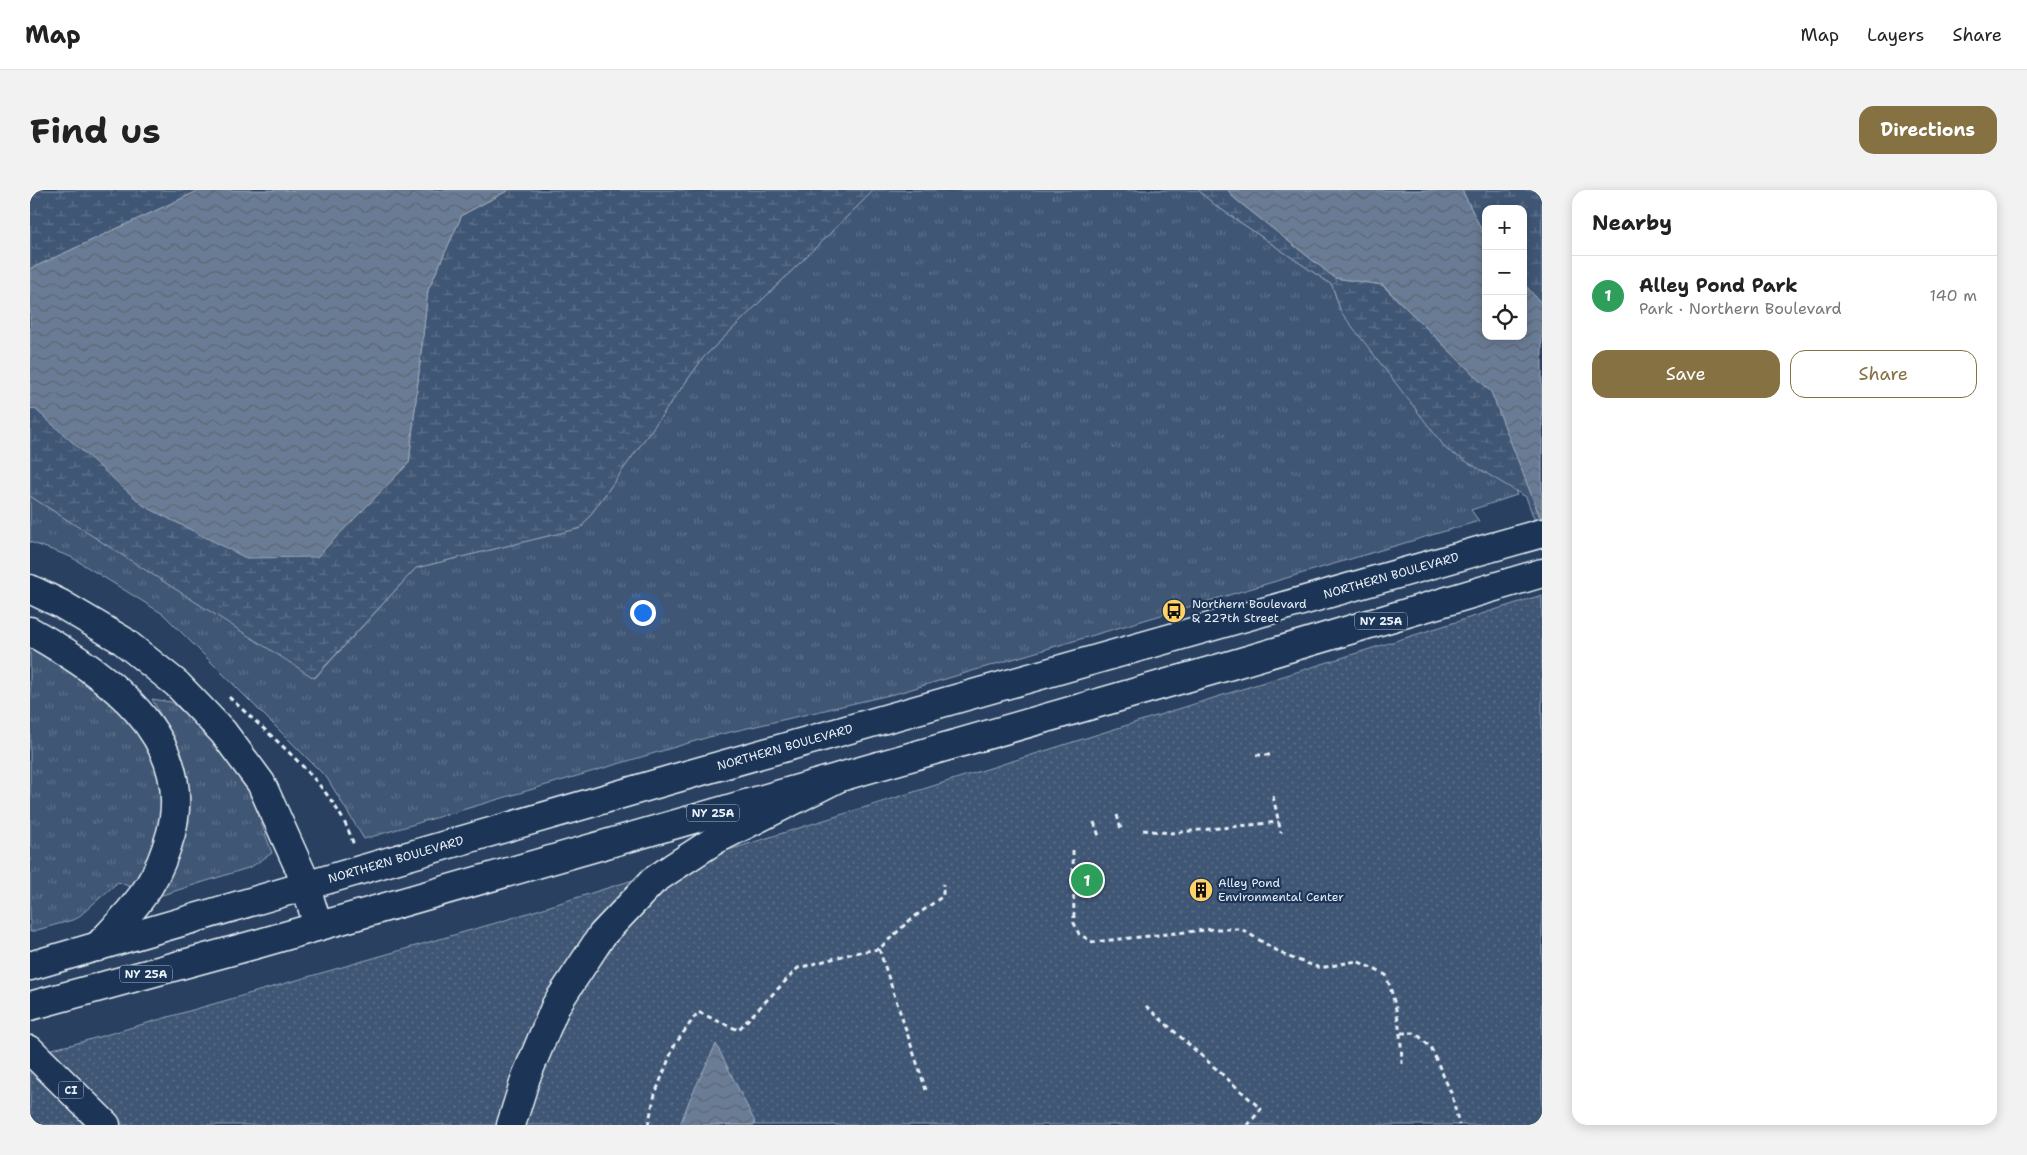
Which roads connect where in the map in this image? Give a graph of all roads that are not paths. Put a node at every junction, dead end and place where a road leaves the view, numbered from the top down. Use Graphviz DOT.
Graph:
graph roads {
  1 [pos="1531,536"];
  2 [pos="1536,575"];
  3 [pos="30,589"];
  4 [pos="30,632"];
  5 [pos="840,777"];
  6 [pos="305,886"];
  7 [pos="318,926"];
  8 [pos="97,946"];
  9 [pos="30,966"];
  10 [pos="33,1006"];
  11 [pos="30,1050"];
  12 [pos="106,1125"];
  13 [pos="511,1125"];
  1 -- 6 [label="main road, NORTHERN BOULEVARD"];
  2 -- 5 [label="main road, NY 25A"];
  3 -- 6 [label="main road"];
  4 -- 8 [label="main road"];
  5 -- 7 [label="main road, NY 25A"];
  5 -- 13 [label="main road"];
  6 -- 7 [label="main road"];
  6 -- 8 [label="main road, NORTHERN BOULEVARD"];
  7 -- 10 [label="main road, NY 25A"];
  8 -- 9 [label="main road, NORTHERN BOULEVARD"];
  11 -- 12 [label="main road, CI"];
}
